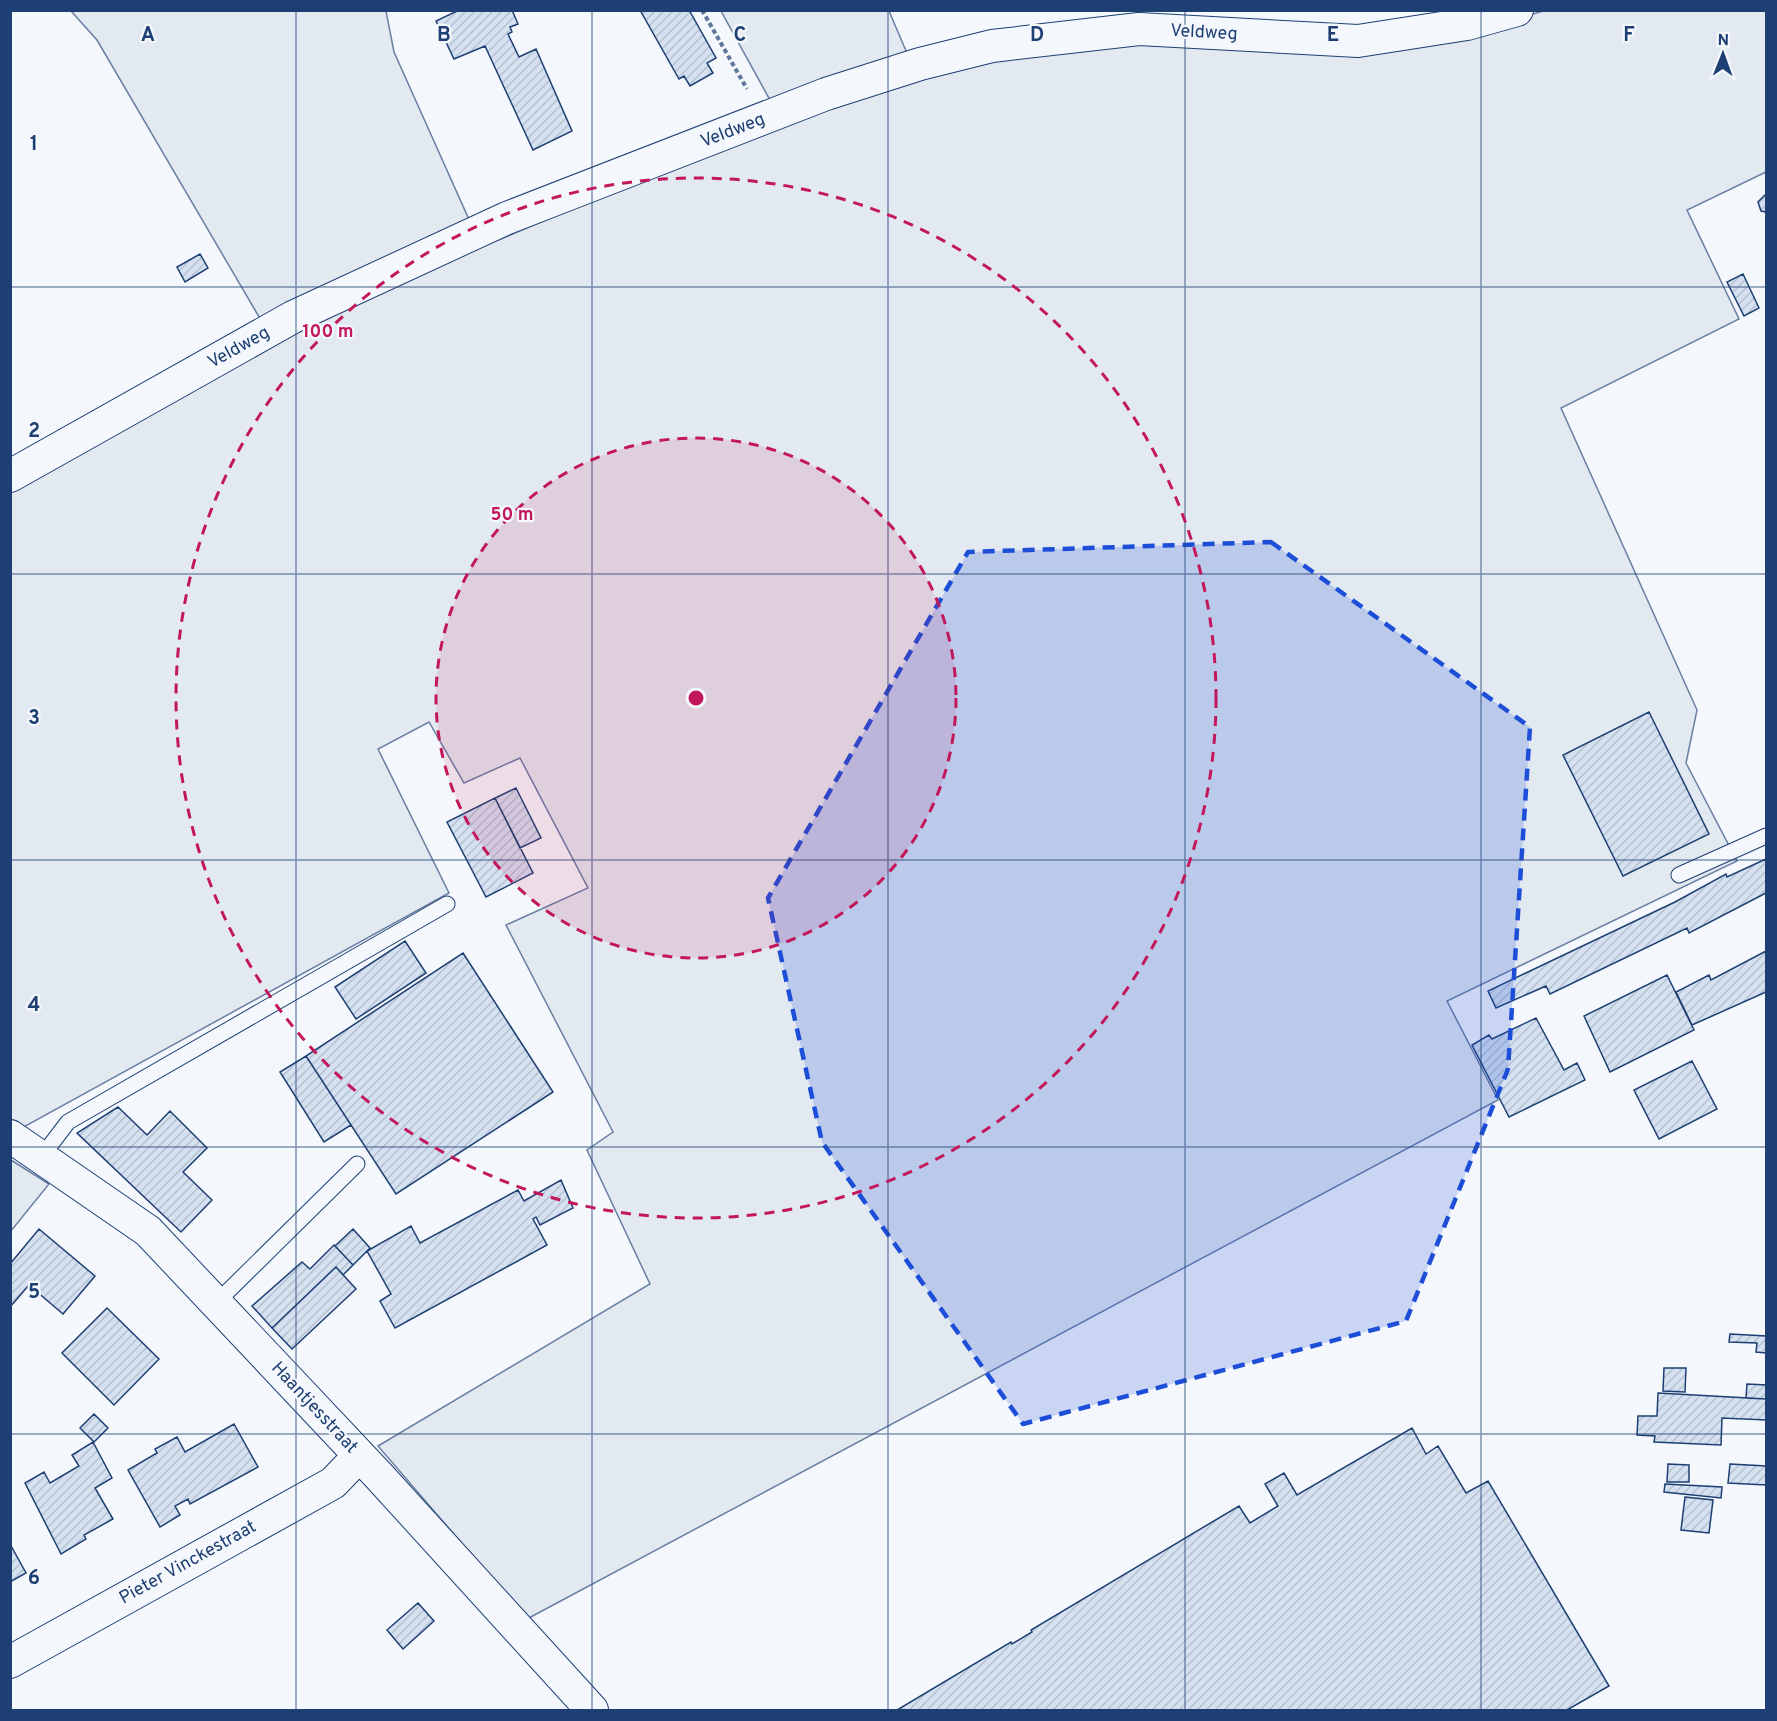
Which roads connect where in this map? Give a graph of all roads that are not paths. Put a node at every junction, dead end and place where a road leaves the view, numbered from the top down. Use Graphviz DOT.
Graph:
graph roads {
  1 [pos="1517,10"];
  2 [pos="10,476"];
  3 [pos="1767,836"];
  4 [pos="1679,875"];
  5 [pos="447,904"];
  6 [pos="10,1136"];
  7 [pos="42,1156"];
  8 [pos="357,1164"];
  9 [pos="216,1304"];
  10 [pos="359,1456"];
  11 [pos="10,1662"];
  12 [pos="592,1710"];
  1 -- 2 [label="street, Veldweg"];
  3 -- 4 [label="lane"];
  5 -- 7 [label="lane"];
  6 -- 7 [label="street, Haantjesstraat"];
  7 -- 9 [label="street, Haantjesstraat"];
  8 -- 9 [label="lane"];
  9 -- 10 [label="street, Haantjesstraat"];
  10 -- 11 [label="street, Pieter Vinckestraat"];
  10 -- 12 [label="street, Haantjesstraat"];
}
